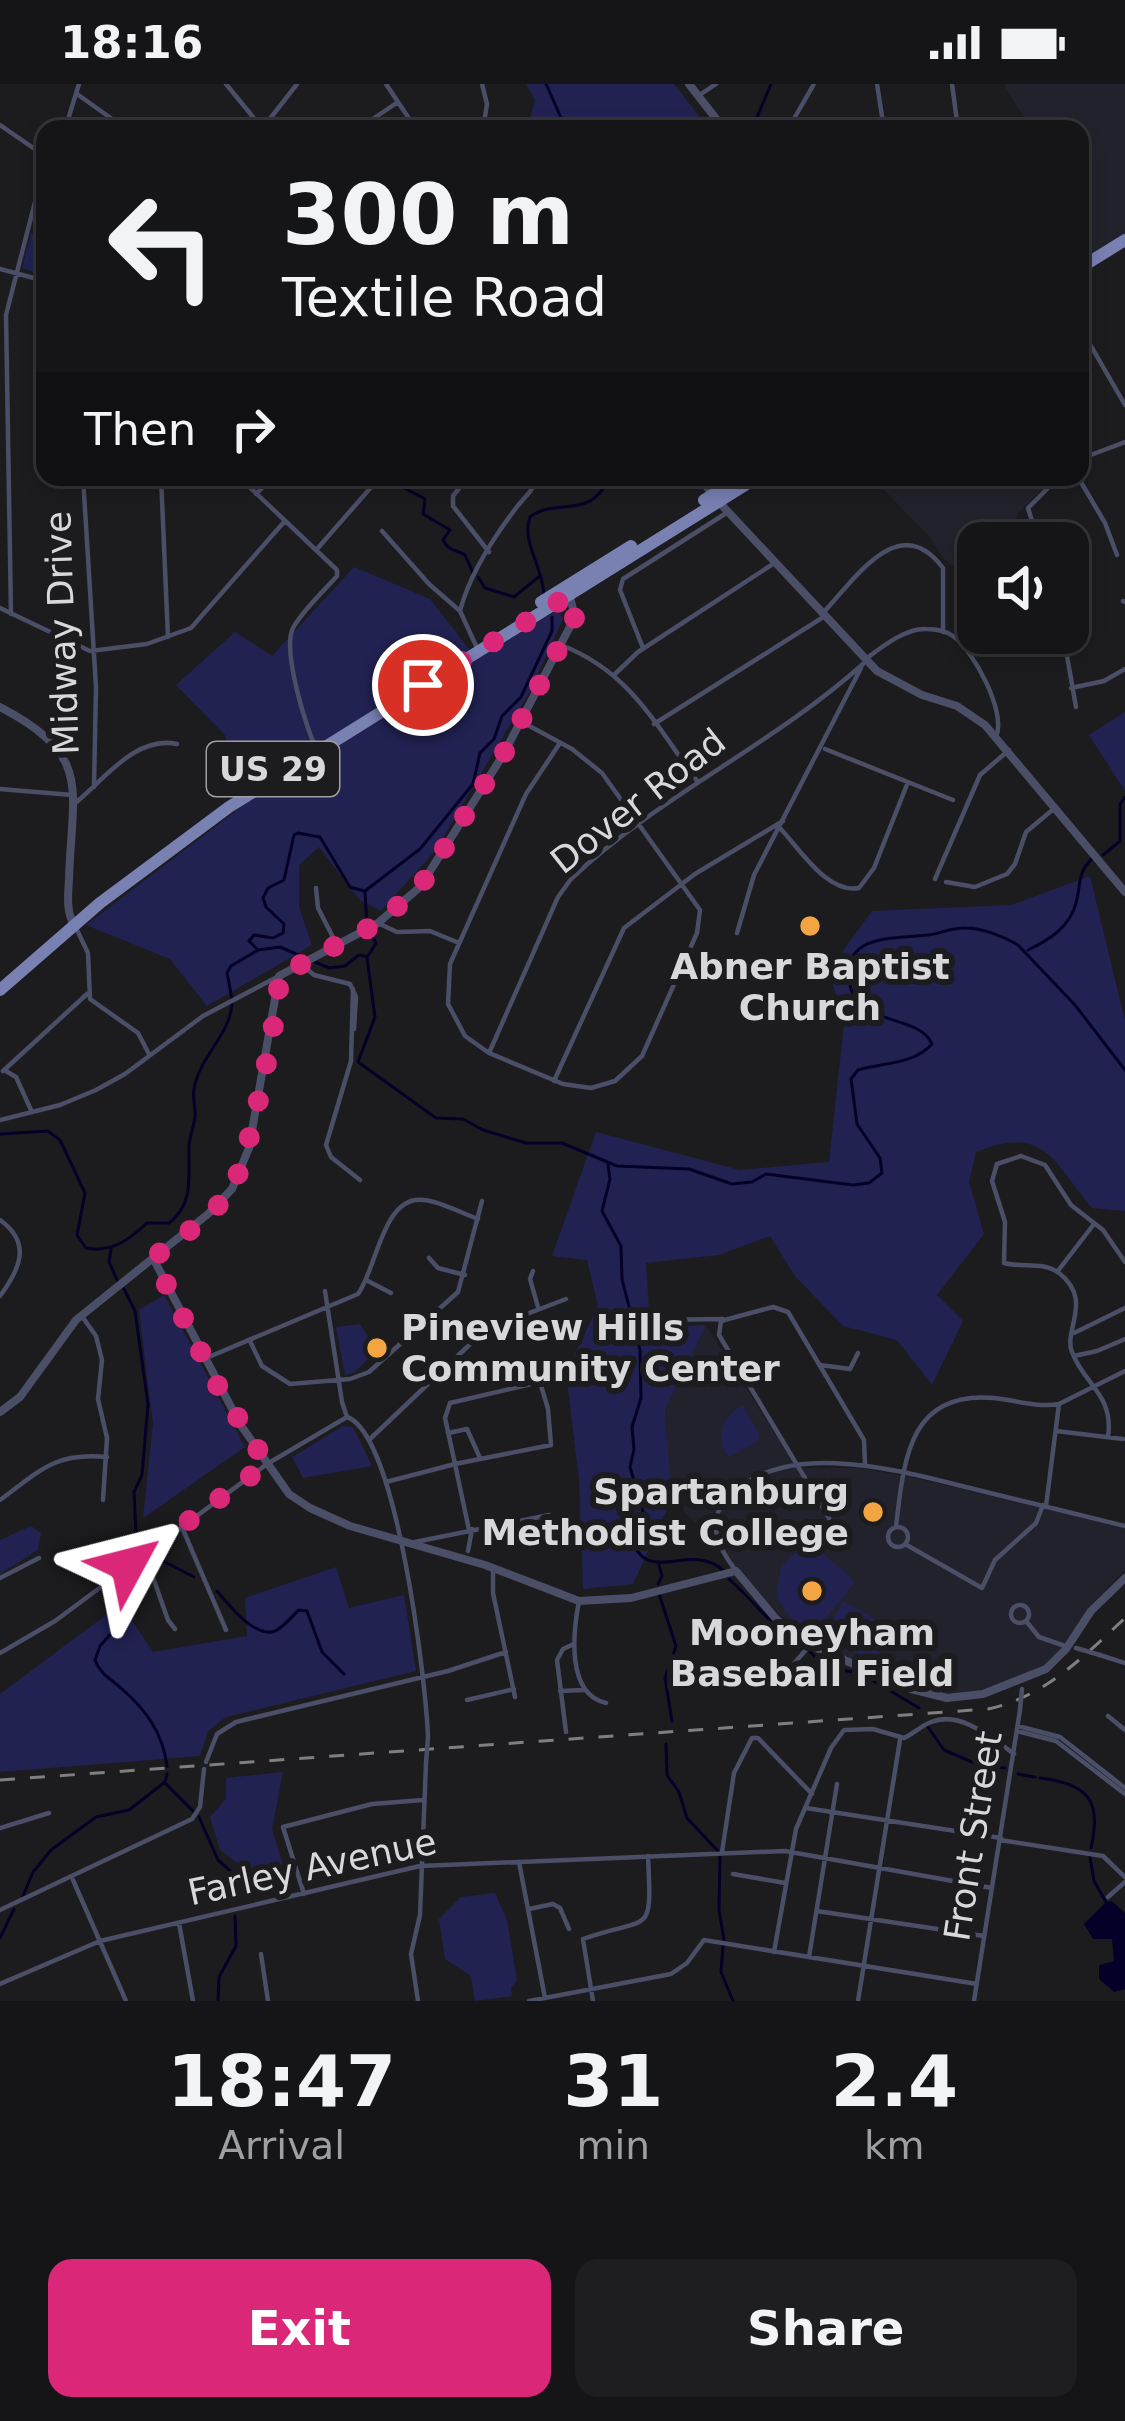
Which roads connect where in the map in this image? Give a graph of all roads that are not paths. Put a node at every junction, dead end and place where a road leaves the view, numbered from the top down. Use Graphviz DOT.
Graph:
graph roads {
  1 [pos="79,84"];
  2 [pos="226,84"];
  3 [pos="297,84"];
  4 [pos="386,84"];
  5 [pos="482,84"];
  6 [pos="689,84"];
  7 [pos="716,84"];
  8 [pos="814,84"];
  9 [pos="878,84"];
  10 [pos="952,84"];
  11 [pos="76,94"];
  12 [pos="698,96"];
  13 [pos="398,101"];
  14 [pos="795,117"];
  15 [pos="68,120"];
  16 [pos="113,120"];
  17 [pos="255,120"];
  18 [pos="268,120"];
  19 [pos="371,120"];
  20 [pos="410,120"];
  21 [pos="484,120"];
  22 [pos="717,120"];
  23 [pos="883,120"];
  24 [pos="957,120"];
  25 [pos="0,124"];
  26 [pos="36,152"];
  27 [pos="36,193"];
  28 [pos="1125,240"];
  29 [pos="1125,249"];
  30 [pos="1089,266"];
  31 [pos="1089,267"];
  32 [pos="0,269"];
  33 [pos="15,272"];
  34 [pos="36,278"];
  35 [pos="1089,347"];
  36 [pos="1125,405"];
  37 [pos="1125,442"];
  38 [pos="1089,456"];
  39 [pos="0,458"];
  40 [pos="9,459"];
  41 [pos="84,486"];
  42 [pos="160,486"];
  43 [pos="248,486"];
  44 [pos="264,486"];
  45 [pos="372,486"];
  46 [pos="461,486"];
  47 [pos="535,486"];
  48 [pos="705,486"];
  49 [pos="729,486"];
  50 [pos="739,486"];
  51 [pos="1050,486"];
  52 [pos="1083,486"];
  53 [pos="256,494"];
  54 [pos="715,497"];
  55 [pos="728,512"];
  56 [pos="284,522"];
  57 [pos="1032,522"];
  58 [pos="382,531"];
  59 [pos="316,550"];
  60 [pos="489,552"];
  61 [pos="1117,555"];
  62 [pos="776,562"];
  63 [pos="568,591"];
  64 [pos="0,608"];
  65 [pos="460,611"];
  66 [pos="11,614"];
  67 [pos="824,614"];
  68 [pos="943,632"];
  69 [pos="168,638"];
  70 [pos="561,645"];
  71 [pos="476,647"];
  72 [pos="643,648"];
  73 [pos="94,651"];
  74 [pos="1066,654"];
  75 [pos="864,662"];
  76 [pos="1125,669"];
  77 [pos="616,674"];
  78 [pos="1071,688"];
  79 [pos="832,692"];
  80 [pos="845,701"];
  81 [pos="0,706"];
  82 [pos="1076,707"];
  83 [pos="522,722"];
  84 [pos="654,724"];
  85 [pos="996,737"];
  86 [pos="560,743"];
  87 [pos="177,744"];
  88 [pos="315,747"];
  89 [pos="822,748"];
  90 [pos="1009,750"];
  91 [pos="908,782"];
  92 [pos="698,783"];
  93 [pos="94,788"];
  94 [pos="0,790"];
  95 [pos="73,800"];
  96 [pos="953,800"];
  97 [pos="1056,806"];
  98 [pos="781,824"];
  99 [pos="641,825"];
  100 [pos="935,879"];
  101 [pos="683,882"];
  102 [pos="946,882"];
  103 [pos="316,888"];
  104 [pos="1125,892"];
  105 [pos="72,922"];
  106 [pos="372,927"];
  107 [pos="737,933"];
  108 [pos="459,943"];
  109 [pos="337,945"];
  110 [pos="301,964"];
  111 [pos="279,976"];
  112 [pos="0,979"];
  113 [pos="0,990"];
  114 [pos="87,994"];
  115 [pos="489,1053"];
  116 [pos="149,1057"];
  117 [pos="2,1071"];
  118 [pos="554,1081"];
  119 [pos="32,1113"];
  120 [pos="0,1120"];
  121 [pos="360,1180"];
  122 [pos="482,1201"];
  123 [pos="0,1220"];
  124 [pos="478,1220"];
  125 [pos="1094,1224"];
  126 [pos="153,1258"];
  127 [pos="429,1258"];
  128 [pos="1125,1262"];
  129 [pos="533,1271"];
  130 [pos="1058,1272"];
  131 [pos="465,1275"];
  132 [pos="366,1280"];
  133 [pos="326,1291"];
  134 [pos="391,1292"];
  135 [pos="0,1296"];
  136 [pos="566,1299"];
  137 [pos="538,1307"];
  138 [pos="1125,1308"];
  139 [pos="327,1309"];
  140 [pos="81,1315"];
  141 [pos="723,1319"];
  142 [pos="655,1320"];
  143 [pos="1074,1333"];
  144 [pos="1125,1339"];
  145 [pos="250,1341"];
  146 [pos="858,1353"];
  147 [pos="1073,1356"];
  148 [pos="204,1359"];
  149 [pos="820,1365"];
  150 [pos="1125,1371"];
  151 [pos="338,1380"];
  152 [pos="1095,1385"];
  153 [pos="1059,1404"];
  154 [pos="0,1412"];
  155 [pos="347,1417"];
  156 [pos="1057,1431"];
  157 [pos="448,1433"];
  158 [pos="1108,1437"];
  159 [pos="1123,1438"];
  160 [pos="370,1439"];
  161 [pos="106,1456"];
  162 [pos="480,1458"];
  163 [pos="267,1464"];
  164 [pos="798,1464"];
  165 [pos="455,1465"];
  166 [pos="865,1465"];
  167 [pos="904,1472"];
  168 [pos="386,1482"];
  169 [pos="0,1500"];
  170 [pos="103,1500"];
  171 [pos="1044,1506"];
  172 [pos="549,1515"];
  173 [pos="829,1518"];
  174 [pos="181,1525"];
  175 [pos="896,1526"];
  176 [pos="1125,1526"];
  177 [pos="470,1530"];
  178 [pos="405,1542"];
  179 [pos="905,1544"];
  180 [pos="468,1551"];
  181 [pos="144,1552"];
  182 [pos="38,1558"];
  183 [pos="494,1568"];
  184 [pos="736,1571"];
  185 [pos="0,1578"];
  186 [pos="1125,1578"];
  187 [pos="579,1601"];
  188 [pos="1026,1621"];
  189 [pos="175,1629"];
  190 [pos="226,1630"];
  191 [pos="574,1644"];
  192 [pos="810,1646"];
  193 [pos="1072,1647"];
  194 [pos="506,1652"];
  195 [pos="0,1653"];
  196 [pos="1125,1663"];
  197 [pos="786,1672"];
  198 [pos="422,1676"];
  199 [pos="1021,1684"];
  200 [pos="514,1689"];
  201 [pos="584,1690"];
  202 [pos="560,1691"];
  203 [pos="515,1697"];
  204 [pos="467,1700"];
  205 [pos="606,1703"];
  206 [pos="1108,1716"];
  207 [pos="1017,1729"];
  208 [pos="1125,1730"];
  209 [pos="566,1732"];
  210 [pos="900,1738"];
  211 [pos="1014,1754"];
  212 [pos="837,1784"];
  213 [pos="1125,1791"];
  214 [pos="812,1794"];
  215 [pos="423,1800"];
  216 [pos="806,1808"];
  217 [pos="49,1813"];
  218 [pos="835,1813"];
  219 [pos="887,1820"];
  220 [pos="0,1828"];
  221 [pos="1001,1839"];
  222 [pos="789,1852"];
  223 [pos="722,1853"];
  224 [pos="648,1856"];
  225 [pos="826,1860"];
  226 [pos="519,1862"];
  227 [pos="423,1866"];
  228 [pos="880,1869"];
  229 [pos="734,1874"];
  230 [pos="73,1878"];
  231 [pos="1125,1879"];
  232 [pos="785,1883"];
  233 [pos="992,1888"];
  234 [pos="304,1894"];
  235 [pos="1108,1897"];
  236 [pos="529,1909"];
  237 [pos="0,1910"];
  238 [pos="817,1911"];
  239 [pos="872,1918"];
  240 [pos="178,1923"];
  241 [pos="569,1929"];
  242 [pos="984,1936"];
  243 [pos="100,1941"];
  244 [pos="774,1952"];
  245 [pos="261,1954"];
  246 [pos="808,1957"];
  247 [pos="864,1967"];
  248 [pos="0,1984"];
  249 [pos="977,1984"];
  250 [pos="591,1990"];
  251 [pos="545,1998"];
  252 [pos="125,2001"];
  253 [pos="194,2001"];
  254 [pos="268,2001"];
  255 [pos="418,2001"];
  256 [pos="530,2001"];
  257 [pos="593,2001"];
  258 [pos="858,2001"];
  259 [pos="974,2001"];
  1 -- 11 [label="street"];
  2 -- 17 [label="street"];
  3 -- 18 [label="street"];
  4 -- 13 [label="street"];
  5 -- 21 [label="street"];
  6 -- 12 [label="street"];
  7 -- 12 [label="street"];
  8 -- 14 [label="street"];
  9 -- 23 [label="street"];
  10 -- 24 [label="street"];
  11 -- 15 [label="street"];
  11 -- 16 [label="street"];
  12 -- 22 [label="street"];
  13 -- 19 [label="street"];
  13 -- 20 [label="street"];
  25 -- 26 [label="street"];
  27 -- 33 [label="street"];
  28 -- 30 [label="main road"];
  29 -- 31 [label="main road"];
  32 -- 33 [label="street"];
  33 -- 34 [label="street"];
  33 -- 40 [label="street"];
  35 -- 36 [label="street"];
  37 -- 38 [label="street"];
  39 -- 40 [label="street"];
  40 -- 66 [label="street"];
  41 -- 73 [label="street, Midway Drive"];
  42 -- 69 [label="street"];
  43 -- 53 [label="street"];
  44 -- 53 [label="street"];
  45 -- 59 [label="street"];
  46 -- 60 [label="street"];
  47 -- 60 [label="street"];
  48 -- 54 [label="street"];
  49 -- 54 [label="main road, US 29"];
  50 -- 54 [label="main road, US 29"];
  51 -- 57 [label="street"];
  52 -- 61 [label="street"];
  53 -- 56 [label="street"];
  54 -- 55 [label="street"];
  54 -- 63 [label="main road, US 29"];
  55 -- 62 [label="street"];
  55 -- 72 [label="street"];
  56 -- 59 [label="street"];
  56 -- 69 [label="street"];
  58 -- 65 [label="street"];
  59 -- 88 [label="street"];
  60 -- 65 [label="street"];
  62 -- 67 [label="street"];
  62 -- 72 [label="street"];
  63 -- 70 [label="street"];
  63 -- 71 [label="main road, US 29"];
  64 -- 66 [label="street"];
  65 -- 71 [label="street"];
  66 -- 73 [label="street"];
  67 -- 68 [label="street"];
  67 -- 75 [label="street"];
  67 -- 84 [label="street"];
  68 -- 75 [label="street, Dover Road"];
  68 -- 85 [label="street"];
  69 -- 73 [label="street"];
  70 -- 77 [label="street"];
  70 -- 83 [label="street"];
  71 -- 88 [label="main road, US 29"];
  72 -- 77 [label="street"];
  73 -- 93 [label="street, Midway Drive"];
  74 -- 78 [label="street"];
  75 -- 79 [label="street, Dover Road"];
  75 -- 80 [label="street"];
  75 -- 85 [label="street"];
  76 -- 78 [label="street"];
  77 -- 84 [label="street"];
  78 -- 82 [label="street"];
  79 -- 80 [label="street"];
  79 -- 92 [label="street, Dover Road"];
  80 -- 89 [label="street"];
  81 -- 95 [label="street"];
  83 -- 86 [label="street"];
  83 -- 106 [label="street"];
  84 -- 92 [label="street"];
  85 -- 90 [label="street"];
  86 -- 99 [label="street"];
  86 -- 108 [label="street"];
  87 -- 93 [label="street"];
  88 -- 105 [label="main road, US 29"];
  89 -- 91 [label="street"];
  89 -- 98 [label="street"];
  90 -- 97 [label="street"];
  90 -- 100 [label="street"];
  91 -- 96 [label="street"];
  91 -- 98 [label="street"];
  92 -- 99 [label="street, Dover Road"];
  93 -- 95 [label="street"];
  94 -- 95 [label="street"];
  95 -- 105 [label="street"];
  97 -- 102 [label="street"];
  97 -- 104 [label="street"];
  98 -- 101 [label="street"];
  98 -- 107 [label="street"];
  99 -- 101 [label="street"];
  99 -- 115 [label="street, Dover Road"];
  101 -- 118 [label="street"];
  101 -- 118 [label="street"];
  103 -- 109 [label="street"];
  105 -- 112 [label="main road, US 29"];
  105 -- 113 [label="main road, US 29"];
  105 -- 114 [label="street"];
  106 -- 108 [label="street"];
  106 -- 109 [label="street"];
  108 -- 115 [label="street"];
  109 -- 110 [label="street"];
  110 -- 111 [label="street"];
  110 -- 121 [label="street"];
  111 -- 116 [label="street"];
  111 -- 126 [label="street"];
  114 -- 116 [label="street"];
  114 -- 117 [label="street"];
  115 -- 118 [label="street"];
  116 -- 119 [label="street"];
  117 -- 119 [label="street"];
  119 -- 120 [label="street"];
  122 -- 124 [label="street"];
  123 -- 135 [label="street"];
  124 -- 131 [label="street"];
  124 -- 132 [label="street"];
  125 -- 128 [label="street"];
  125 -- 130 [label="street"];
  125 -- 130 [label="street"];
  126 -- 140 [label="street"];
  126 -- 148 [label="street"];
  127 -- 131 [label="street"];
  129 -- 137 [label="street"];
  130 -- 143 [label="street"];
  131 -- 151 [label="street"];
  132 -- 134 [label="street"];
  132 -- 139 [label="street"];
  133 -- 139 [label="street"];
  136 -- 137 [label="street"];
  137 -- 160 [label="street"];
  138 -- 143 [label="street"];
  139 -- 145 [label="street"];
  139 -- 151 [label="street"];
  140 -- 154 [label="street"];
  140 -- 161 [label="street"];
  141 -- 142 [label="street"];
  141 -- 149 [label="street"];
  141 -- 164 [label="street"];
  143 -- 147 [label="street"];
  144 -- 147 [label="street"];
  145 -- 148 [label="street"];
  145 -- 151 [label="street"];
  146 -- 149 [label="street"];
  147 -- 152 [label="street"];
  148 -- 163 [label="street"];
  149 -- 166 [label="street"];
  150 -- 152 [label="street"];
  151 -- 155 [label="street"];
  152 -- 153 [label="street"];
  152 -- 158 [label="street"];
  153 -- 156 [label="street"];
  153 -- 167 [label="street"];
  155 -- 160 [label="street"];
  155 -- 163 [label="street"];
  156 -- 158 [label="street"];
  156 -- 171 [label="street"];
  157 -- 162 [label="street"];
  157 -- 162 [label="street"];
  157 -- 165 [label="street"];
  158 -- 159 [label="street"];
  160 -- 168 [label="street"];
  161 -- 169 [label="street"];
  161 -- 170 [label="street"];
  162 -- 165 [label="street"];
  163 -- 174 [label="street"];
  163 -- 178 [label="street"];
  164 -- 166 [label="street"];
  164 -- 173 [label="street"];
  164 -- 184 [label="street"];
  165 -- 168 [label="street"];
  165 -- 177 [label="street"];
  166 -- 167 [label="street"];
  167 -- 171 [label="street"];
  167 -- 175 [label="street"];
  168 -- 178 [label="street"];
  171 -- 176 [label="street"];
  171 -- 179 [label="street"];
  172 -- 177 [label="street"];
  174 -- 181 [label="street"];
  174 -- 190 [label="street"];
  175 -- 179 [label="street"];
  175 -- 179 [label="street"];
  177 -- 178 [label="street"];
  177 -- 180 [label="street"];
  178 -- 183 [label="street"];
  178 -- 198 [label="street"];
  181 -- 189 [label="street"];
  181 -- 195 [label="street"];
  182 -- 185 [label="street"];
  183 -- 187 [label="street"];
  183 -- 194 [label="street"];
  184 -- 187 [label="street"];
  184 -- 192 [label="street"];
  186 -- 193 [label="street"];
  187 -- 191 [label="street"];
  188 -- 193 [label="street"];
  191 -- 201 [label="street"];
  191 -- 202 [label="street"];
  192 -- 197 [label="street"];
  192 -- 199 [label="street"];
  193 -- 196 [label="street, bridge"];
  193 -- 199 [label="street"];
  194 -- 198 [label="street"];
  194 -- 200 [label="street"];
  198 -- 215 [label="street, bridge"];
  198 -- 230 [label="street"];
  199 -- 207 [label="street, Front Street, bridge"];
  200 -- 203 [label="street"];
  200 -- 204 [label="street"];
  201 -- 202 [label="street"];
  201 -- 205 [label="street"];
  202 -- 209 [label="street"];
  206 -- 208 [label="street"];
  207 -- 211 [label="street, Front Street"];
  207 -- 213 [label="street"];
  210 -- 211 [label="street"];
  210 -- 214 [label="street"];
  210 -- 219 [label="street"];
  211 -- 221 [label="street, Front Street"];
  212 -- 218 [label="street"];
  214 -- 216 [label="street"];
  214 -- 223 [label="street"];
  215 -- 227 [label="street"];
  215 -- 234 [label="street"];
  216 -- 218 [label="street"];
  216 -- 222 [label="street"];
  217 -- 220 [label="street"];
  218 -- 219 [label="street"];
  218 -- 225 [label="street"];
  219 -- 221 [label="street"];
  219 -- 228 [label="street"];
  221 -- 231 [label="street"];
  221 -- 233 [label="street, Front Street"];
  222 -- 223 [label="street, Farley Avenue"];
  222 -- 225 [label="street, Farley Avenue"];
  222 -- 232 [label="street"];
  223 -- 224 [label="street, Farley Avenue"];
  224 -- 226 [label="street, Farley Avenue"];
  224 -- 250 [label="street"];
  225 -- 228 [label="street, Farley Avenue"];
  225 -- 238 [label="street"];
  226 -- 227 [label="street, Farley Avenue"];
  226 -- 236 [label="street"];
  227 -- 234 [label="street, Farley Avenue"];
  227 -- 255 [label="street"];
  228 -- 233 [label="street, Farley Avenue"];
  228 -- 239 [label="street"];
  229 -- 232 [label="street"];
  230 -- 237 [label="street"];
  230 -- 243 [label="street"];
  231 -- 235 [label="street"];
  232 -- 244 [label="street"];
  233 -- 242 [label="street, Front Street"];
  234 -- 240 [label="street, Farley Avenue"];
  236 -- 241 [label="street"];
  236 -- 251 [label="street"];
  238 -- 239 [label="street"];
  238 -- 246 [label="street"];
  239 -- 242 [label="street"];
  239 -- 247 [label="street"];
  240 -- 243 [label="street, Farley Avenue"];
  240 -- 253 [label="street"];
  242 -- 249 [label="street, Front Street"];
  243 -- 248 [label="street, Farley Avenue"];
  243 -- 252 [label="street"];
  244 -- 246 [label="street"];
  244 -- 250 [label="street"];
  245 -- 254 [label="street"];
  246 -- 247 [label="street"];
  247 -- 249 [label="street"];
  247 -- 258 [label="street"];
  249 -- 259 [label="street, Front Street"];
  250 -- 251 [label="street"];
  250 -- 257 [label="street"];
  251 -- 256 [label="street"];
}
